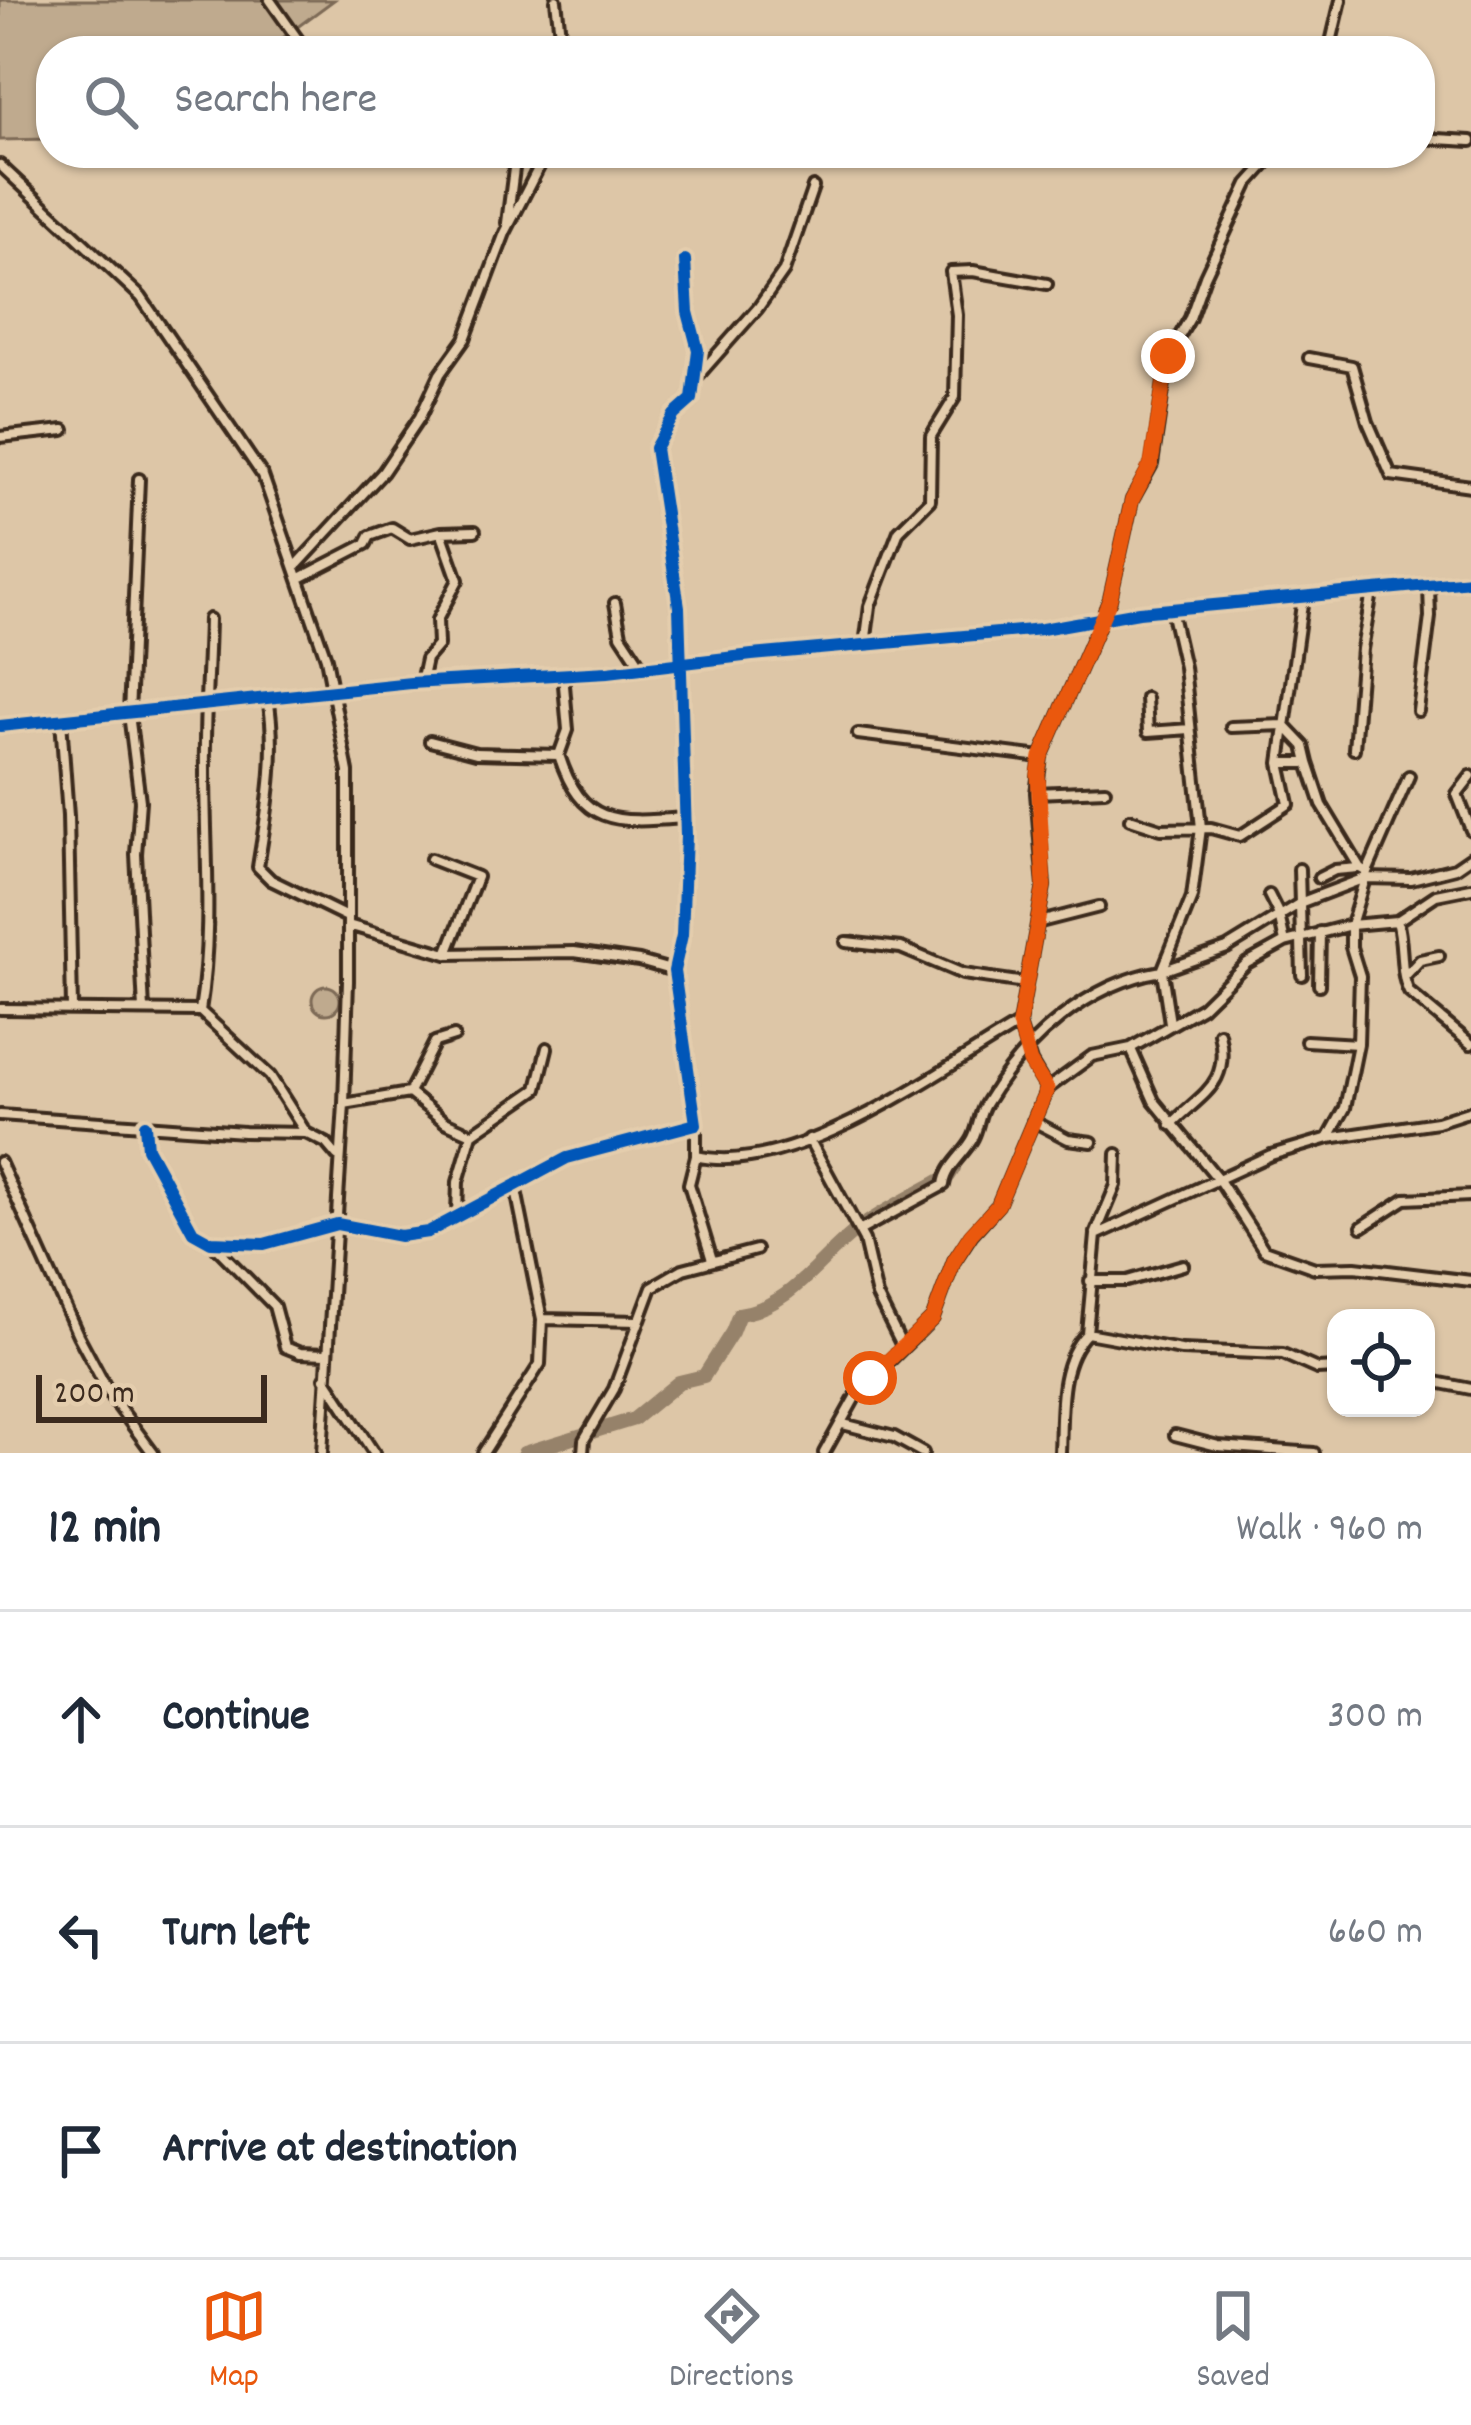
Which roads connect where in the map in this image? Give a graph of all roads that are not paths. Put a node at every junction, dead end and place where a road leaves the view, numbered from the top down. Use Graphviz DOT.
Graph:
graph roads {
  1 [pos="270,0"];
  2 [pos="556,0"];
  3 [pos="1341,0"];
  4 [pos="295,36"];
  5 [pos="560,36"];
  6 [pos="1333,36"];
  7 [pos="1435,138"];
  8 [pos="1471,141"];
  9 [pos="0,165"];
  10 [pos="514,168"];
  11 [pos="538,168"];
  12 [pos="1262,168"];
  13 [pos="813,187"];
  14 [pos="505,233"];
  15 [pos="686,260"];
  16 [pos="1047,284"];
  17 [pos="1310,358"];
  18 [pos="694,379"];
  19 [pos="64,430"];
  20 [pos="0,437"];
  21 [pos="139,479"];
  22 [pos="1471,486"];
  23 [pos="441,532"];
  24 [pos="475,532"];
  25 [pos="297,565"];
  26 [pos="300,578"];
  27 [pos="1471,581"];
  28 [pos="1429,587"];
  29 [pos="1372,592"];
  30 [pos="1303,597"];
  31 [pos="615,603"];
  32 [pos="1171,609"];
  33 [pos="1101,618"];
  34 [pos="209,619"];
  35 [pos="865,645"];
  36 [pos="678,664"];
  37 [pos="643,668"];
  38 [pos="563,674"];
  39 [pos="422,682"];
  40 [pos="333,691"];
  41 [pos="268,698"];
  42 [pos="1146,698"];
  43 [pos="208,704"];
  44 [pos="1418,711"];
  45 [pos="129,714"];
  46 [pos="61,720"];
  47 [pos="1284,725"];
  48 [pos="0,726"];
  49 [pos="1231,727"];
  50 [pos="1190,729"];
  51 [pos="858,734"];
  52 [pos="430,741"];
  53 [pos="1354,749"];
  54 [pos="559,755"];
  55 [pos="1041,757"];
  56 [pos="1280,763"];
  57 [pos="1308,763"];
  58 [pos="1409,776"];
  59 [pos="1471,776"];
  60 [pos="1105,790"];
  61 [pos="1036,793"];
  62 [pos="685,818"];
  63 [pos="1130,819"];
  64 [pos="1201,828"];
  65 [pos="1471,830"];
  66 [pos="1471,857"];
  67 [pos="431,859"];
  68 [pos="1299,869"];
  69 [pos="1364,873"];
  70 [pos="1319,878"];
  71 [pos="1471,888"];
  72 [pos="1269,895"];
  73 [pos="1303,902"];
  74 [pos="1099,907"];
  75 [pos="1279,915"];
  76 [pos="347,921"];
  77 [pos="1397,921"];
  78 [pos="1040,922"];
  79 [pos="1351,925"];
  80 [pos="1319,932"];
  81 [pos="1303,937"];
  82 [pos="846,941"];
  83 [pos="1285,943"];
  84 [pos="447,954"];
  85 [pos="1439,956"];
  86 [pos="674,971"];
  87 [pos="1162,971"];
  88 [pos="1302,975"];
  89 [pos="1404,977"];
  90 [pos="1025,982"];
  91 [pos="1319,985"];
  92 [pos="72,1008"];
  93 [pos="0,1009"];
  94 [pos="144,1010"];
  95 [pos="200,1011"];
  96 [pos="1170,1023"];
  97 [pos="1019,1024"];
  98 [pos="1219,1034"];
  99 [pos="454,1036"];
  100 [pos="1306,1041"];
  101 [pos="1358,1044"];
  102 [pos="1471,1044"];
  103 [pos="1026,1047"];
  104 [pos="547,1048"];
  105 [pos="1131,1048"];
  106 [pos="1047,1089"];
  107 [pos="409,1094"];
  108 [pos="344,1103"];
  109 [pos="1471,1111"];
  110 [pos="0,1115"];
  111 [pos="1033,1121"];
  112 [pos="696,1124"];
  113 [pos="145,1125"];
  114 [pos="1171,1126"];
  115 [pos="306,1133"];
  116 [pos="472,1134"];
  117 [pos="1328,1138"];
  118 [pos="809,1139"];
  119 [pos="1092,1142"];
  120 [pos="1117,1154"];
  121 [pos="697,1156"];
  122 [pos="338,1158"];
  123 [pos="0,1162"];
  124 [pos="1219,1180"];
  125 [pos="515,1185"];
  126 [pos="1471,1196"];
  127 [pos="457,1217"];
  128 [pos="337,1224"];
  129 [pos="1362,1227"];
  130 [pos="860,1231"];
  131 [pos="1096,1235"];
  132 [pos="211,1242"];
  133 [pos="756,1250"];
  134 [pos="712,1260"];
  135 [pos="1183,1265"];
  136 [pos="1090,1281"];
  137 [pos="1471,1281"];
  138 [pos="542,1319"];
  139 [pos="639,1321"];
  140 [pos="1087,1334"];
  141 [pos="903,1348"];
  142 [pos="326,1354"];
  143 [pos="1327,1368"];
  144 [pos="325,1376"];
  145 [pos="1435,1382"];
  146 [pos="1471,1389"];
  147 [pos="843,1424"];
  148 [pos="1175,1435"];
  149 [pos="153,1453"];
  150 [pos="322,1453"];
  151 [pos="374,1453"];
  152 [pos="483,1453"];
  153 [pos="583,1453"];
  154 [pos="824,1453"];
  155 [pos="923,1453"];
  156 [pos="1060,1453"];
  157 [pos="1314,1453"];
  1 -- 4 [label="street"];
  2 -- 5 [label="street"];
  3 -- 6 [label="street"];
  7 -- 8 [label="street"];
  9 -- 25 [label="street"];
  10 -- 14 [label="street"];
  11 -- 14 [label="street"];
  12 -- 33 [label="street"];
  13 -- 18 [label="street"];
  14 -- 25 [label="street"];
  15 -- 18 [label="street"];
  16 -- 35 [label="street"];
  17 -- 22 [label="street"];
  18 -- 36 [label="street"];
  19 -- 20 [label="street"];
  21 -- 45 [label="street"];
  23 -- 24 [label="street"];
  23 -- 26 [label="street"];
  23 -- 39 [label="street"];
  25 -- 26 [label="street"];
  26 -- 40 [label="street"];
  27 -- 28 [label="street"];
  28 -- 29 [label="street"];
  28 -- 44 [label="street"];
  29 -- 30 [label="street"];
  29 -- 53 [label="street"];
  30 -- 32 [label="street"];
  30 -- 47 [label="street"];
  31 -- 37 [label="street"];
  32 -- 33 [label="street"];
  32 -- 50 [label="street"];
  33 -- 35 [label="street"];
  33 -- 55 [label="street"];
  34 -- 43 [label="street"];
  35 -- 36 [label="street"];
  36 -- 37 [label="street"];
  36 -- 62 [label="street"];
  37 -- 38 [label="street"];
  38 -- 39 [label="street"];
  38 -- 54 [label="street"];
  39 -- 40 [label="street"];
  40 -- 41 [label="street"];
  40 -- 76 [label="street"];
  41 -- 43 [label="street"];
  41 -- 76 [label="street"];
  42 -- 50 [label="street"];
  43 -- 45 [label="street"];
  43 -- 95 [label="street"];
  45 -- 46 [label="street"];
  45 -- 94 [label="street"];
  46 -- 48 [label="street"];
  46 -- 92 [label="street"];
  47 -- 49 [label="street"];
  47 -- 56 [label="street"];
  47 -- 57 [label="street"];
  50 -- 64 [label="street"];
  51 -- 55 [label="street"];
  52 -- 54 [label="street"];
  54 -- 62 [label="street"];
  55 -- 61 [label="street"];
  56 -- 57 [label="street"];
  56 -- 64 [label="street"];
  57 -- 69 [label="street"];
  58 -- 69 [label="street"];
  59 -- 65 [label="street"];
  60 -- 61 [label="street"];
  61 -- 78 [label="street"];
  62 -- 86 [label="street"];
  63 -- 64 [label="street"];
  64 -- 87 [label="street"];
  66 -- 69 [label="street"];
  67 -- 84 [label="street"];
  68 -- 73 [label="street"];
  69 -- 70 [label="street"];
  69 -- 73 [label="street"];
  69 -- 79 [label="street"];
  71 -- 77 [label="street"];
  72 -- 75 [label="street"];
  73 -- 75 [label="street"];
  73 -- 81 [label="street"];
  74 -- 78 [label="street"];
  75 -- 83 [label="street"];
  75 -- 87 [label="street"];
  76 -- 84 [label="street"];
  76 -- 108 [label="street"];
  77 -- 79 [label="street"];
  77 -- 89 [label="street"];
  78 -- 90 [label="street"];
  79 -- 80 [label="street"];
  79 -- 101 [label="street"];
  80 -- 81 [label="street"];
  80 -- 91 [label="street"];
  81 -- 83 [label="street"];
  81 -- 88 [label="street"];
  82 -- 90 [label="street"];
  83 -- 96 [label="street"];
  84 -- 86 [label="street"];
  85 -- 89 [label="street"];
  86 -- 112 [label="street"];
  87 -- 96 [label="street"];
  87 -- 103 [label="street"];
  89 -- 102 [label="street"];
  90 -- 97 [label="street"];
  92 -- 93 [label="street"];
  92 -- 94 [label="street"];
  94 -- 95 [label="street"];
  95 -- 115 [label="street"];
  96 -- 105 [label="street"];
  97 -- 103 [label="street"];
  97 -- 118 [label="street"];
  98 -- 114 [label="street"];
  99 -- 107 [label="street"];
  100 -- 101 [label="street"];
  101 -- 117 [label="street"];
  103 -- 106 [label="street"];
  103 -- 130 [label="street"];
  104 -- 116 [label="street"];
  105 -- 106 [label="street"];
  105 -- 114 [label="street"];
  106 -- 111 [label="street"];
  107 -- 108 [label="street"];
  107 -- 116 [label="street"];
  108 -- 122 [label="street"];
  109 -- 117 [label="street"];
  110 -- 113 [label="street"];
  111 -- 119 [label="street"];
  111 -- 141 [label="street"];
  112 -- 121 [label="street"];
  112 -- 125 [label="street"];
  113 -- 115 [label="street"];
  113 -- 132 [label="street"];
  114 -- 124 [label="street"];
  115 -- 122 [label="street"];
  116 -- 127 [label="street"];
  117 -- 124 [label="street"];
  118 -- 121 [label="street"];
  118 -- 130 [label="street"];
  120 -- 131 [label="street"];
  121 -- 134 [label="street"];
  122 -- 128 [label="street"];
  123 -- 149 [label="street"];
  124 -- 131 [label="street"];
  124 -- 137 [label="street"];
  125 -- 127 [label="street"];
  125 -- 138 [label="street"];
  126 -- 129 [label="street"];
  127 -- 128 [label="street"];
  128 -- 132 [label="street"];
  128 -- 142 [label="street"];
  130 -- 141 [label="street"];
  131 -- 136 [label="street"];
  132 -- 142 [label="street"];
  133 -- 134 [label="street"];
  134 -- 139 [label="street"];
  135 -- 136 [label="street"];
  136 -- 140 [label="street"];
  138 -- 139 [label="street"];
  138 -- 152 [label="street"];
  139 -- 153 [label="street"];
  140 -- 143 [label="street"];
  140 -- 156 [label="street"];
  141 -- 147 [label="street"];
  142 -- 144 [label="street"];
  144 -- 150 [label="street"];
  144 -- 151 [label="street"];
  145 -- 146 [label="street"];
  147 -- 154 [label="street"];
  147 -- 155 [label="street"];
  148 -- 157 [label="street"];
}
